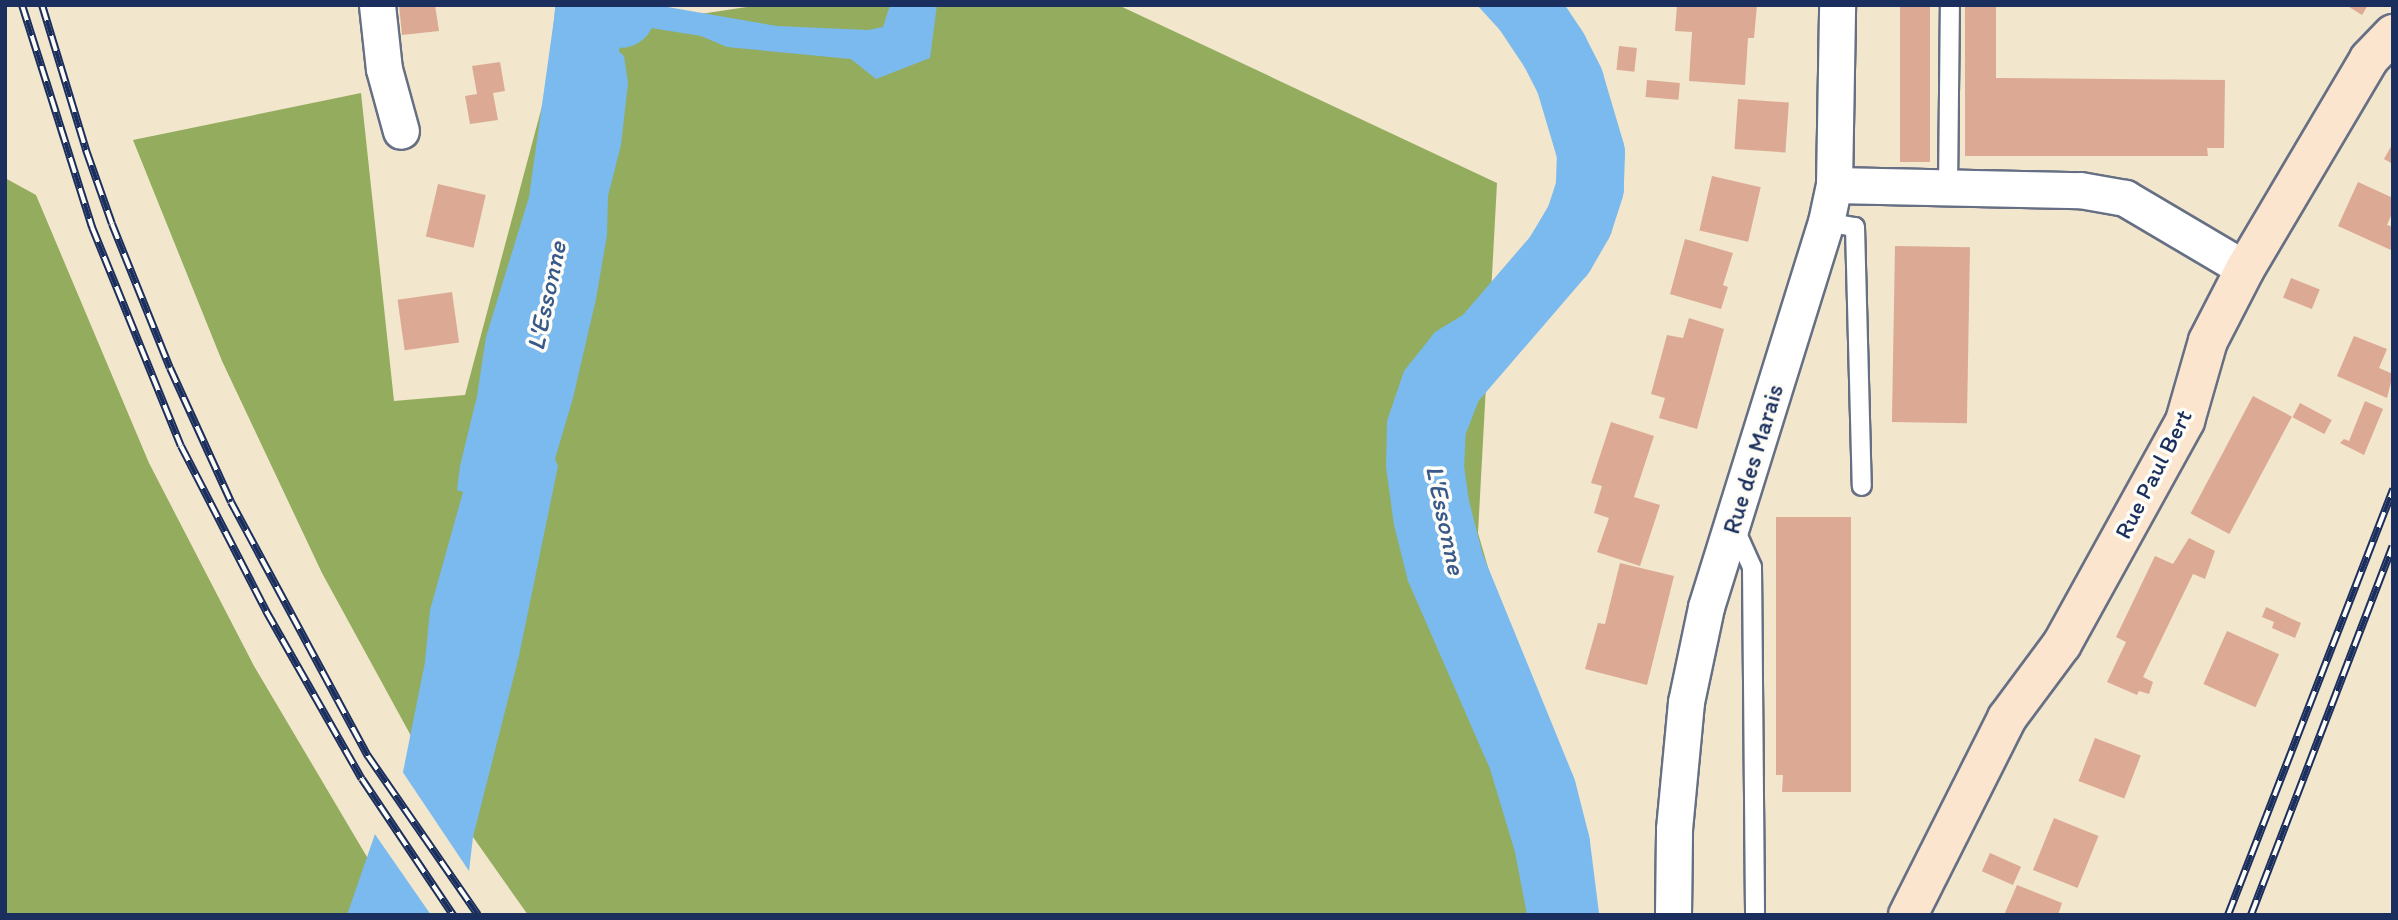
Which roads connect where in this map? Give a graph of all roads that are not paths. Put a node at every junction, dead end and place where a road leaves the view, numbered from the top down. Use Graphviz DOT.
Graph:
graph roads {
  1 [pos="377,5"];
  2 [pos="1837,5"];
  3 [pos="1950,5"];
  4 [pos="2393,34"];
  5 [pos="401,131"];
  6 [pos="1835,185"];
  7 [pos="1948,189"];
  8 [pos="1826,222"];
  9 [pos="2245,269"];
  10 [pos="1862,486"];
  11 [pos="1733,523"];
  12 [pos="1673,915"];
  13 [pos="1755,915"];
  14 [pos="1908,915"];
  1 -- 5 [label="street"];
  2 -- 6 [label="street, Rue des Marais"];
  3 -- 7 [label="lane"];
  4 -- 9 [label="street, Rue Paul Bert"];
  6 -- 7 [label="street"];
  6 -- 8 [label="street, Rue des Marais"];
  7 -- 9 [label="street"];
  8 -- 10 [label="lane"];
  8 -- 11 [label="street, Rue des Marais"];
  9 -- 14 [label="street, Rue Paul Bert"];
  11 -- 12 [label="street, Rue des Marais"];
  11 -- 13 [label="lane"];
}
